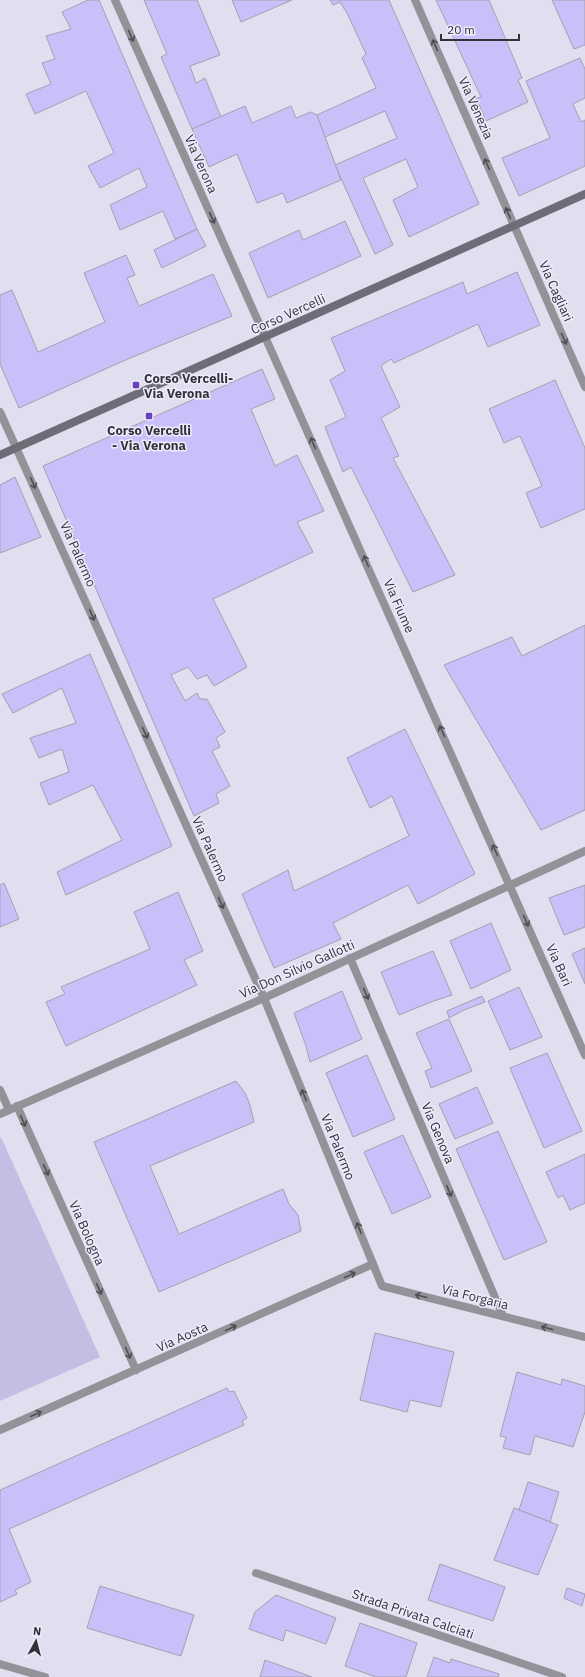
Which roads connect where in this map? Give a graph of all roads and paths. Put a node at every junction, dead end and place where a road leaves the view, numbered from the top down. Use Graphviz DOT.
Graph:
graph roads {
  1 [pos="115,0"];
  2 [pos="415,0"];
  3 [pos="585,194"];
  4 [pos="514,226"];
  5 [pos="265,337"];
  6 [pos="585,387"];
  7 [pos="0,412"];
  8 [pos="17,448"];
  9 [pos="0,455"];
  10 [pos="585,851"];
  11 [pos="510,885"];
  12 [pos="350,958"];
  13 [pos="264,998"];
  14 [pos="585,1055"];
  15 [pos="0,1090"];
  16 [pos="17,1106"];
  17 [pos="9,1110"];
  18 [pos="0,1114"];
  19 [pos="373,1264"];
  20 [pos="503,1316"];
  21 [pos="585,1337"];
  22 [pos="136,1370"];
  23 [pos="0,1430"];
  24 [pos="256,1573"];
  25 [pos="0,1664"];
  26 [pos="45,1677"];
  27 [pos="562,1677"];
  1 -- 5 [label="street, Via Verona, one-way"];
  4 -- 2 [label="street, Via Venezia, one-way"];
  3 -- 4 [label="main road, Corso Vercelli"];
  4 -- 5 [label="main road, Corso Vercelli"];
  4 -- 6 [label="street, Via Cagliari, one-way"];
  5 -- 8 [label="main road, Corso Vercelli"];
  11 -- 5 [label="street, Via Fiume, one-way"];
  7 -- 8 [label="street, Via Palermo"];
  8 -- 9 [label="main road, Corso Vercelli"];
  8 -- 13 [label="street, Via Palermo, one-way"];
  10 -- 11 [label="street, Via Don Silvio Gallotti"];
  11 -- 12 [label="street, Via Don Silvio Gallotti"];
  11 -- 14 [label="street, Via Bari, one-way"];
  12 -- 13 [label="street, Via Don Silvio Gallotti"];
  12 -- 20 [label="street, Via Genova, one-way"];
  13 -- 16 [label="street, Via Don Silvio Gallotti"];
  19 -- 13 [label="street, Via Palermo, one-way"];
  15 -- 17 [label="street"];
  16 -- 17 [label="street, Via Don Silvio Gallotti"];
  16 -- 22 [label="street, Via Bologna, one-way"];
  17 -- 18 [label="street, Via Don Silvio Gallotti"];
  20 -- 19 [label="street, Via Forgaria, one-way"];
  22 -- 19 [label="street, Via Aosta, one-way"];
  21 -- 20 [label="street, Via Forgaria, one-way"];
  23 -- 22 [label="street, Via Aosta, one-way"];
  24 -- 27 [label="street, Strada Privata Calciati"];
  25 -- 26 [label="street"];
}
